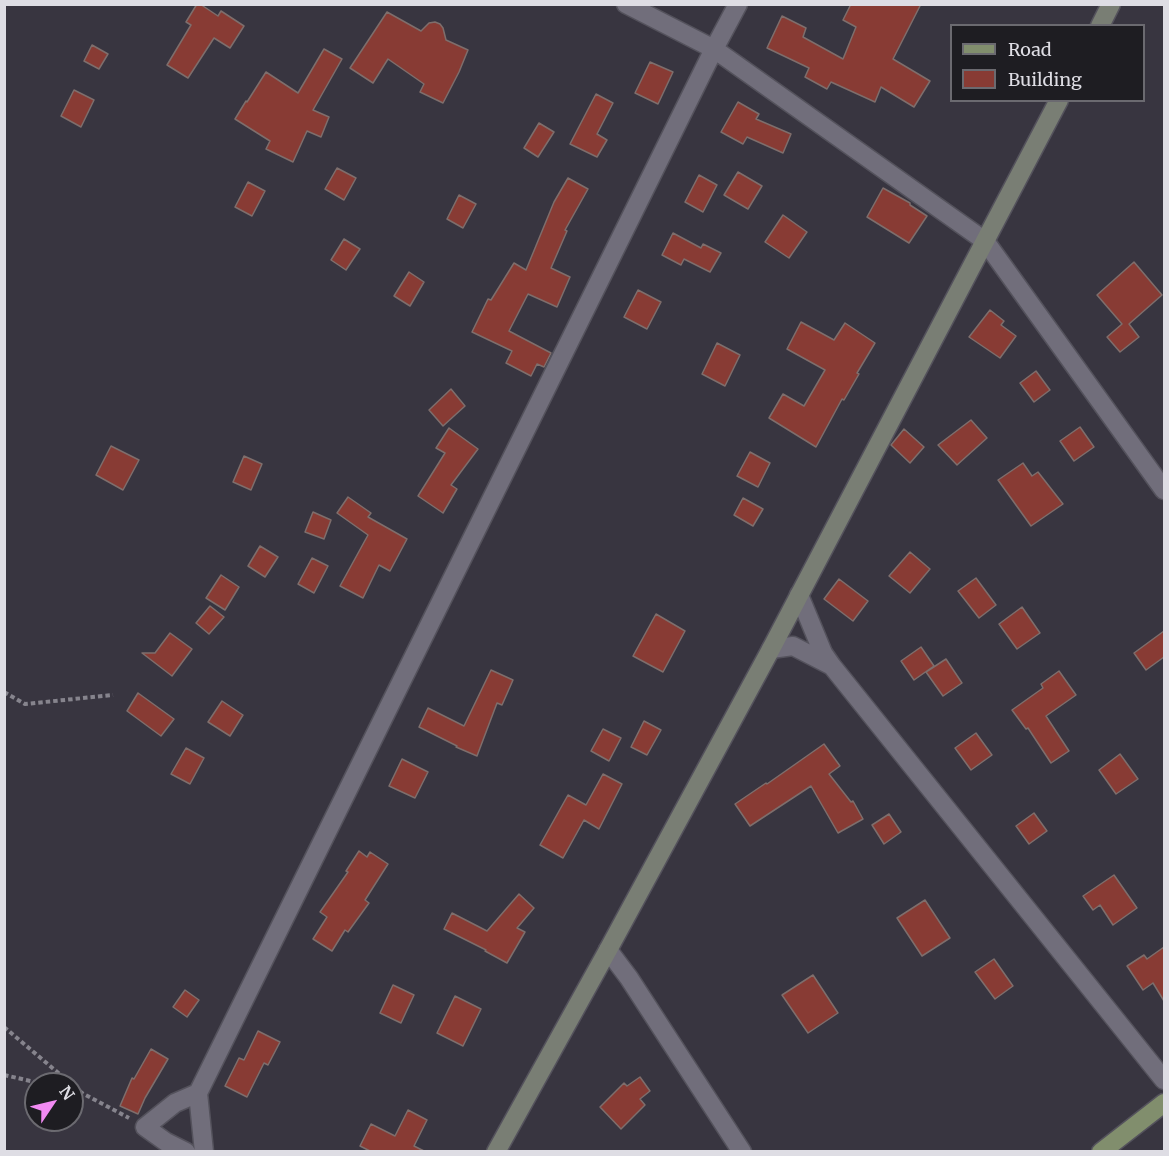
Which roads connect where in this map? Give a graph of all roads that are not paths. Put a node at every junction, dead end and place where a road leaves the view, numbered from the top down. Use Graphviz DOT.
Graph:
graph roads {
  1 [pos="626,4"];
  2 [pos="738,4"];
  3 [pos="1111,4"];
  4 [pos="1101,24"];
  5 [pos="714,49"];
  6 [pos="1058,102"];
  7 [pos="985,241"];
  8 [pos="1164,490"];
  9 [pos="799,595"];
  10 [pos="771,649"];
  11 [pos="832,666"];
  12 [pos="608,950"];
  13 [pos="1164,1080"];
  14 [pos="198,1093"];
  15 [pos="1164,1103"];
  16 [pos="186,1152"];
  17 [pos="204,1152"];
  18 [pos="496,1152"];
  19 [pos="742,1152"];
  20 [pos="1101,1152"];
  1 -- 5 [label="street"];
  2 -- 5 [label="street"];
  3 -- 4 [label="street"];
  5 -- 7 [label="street"];
  5 -- 14 [label="street"];
  6 -- 7 [label="street"];
  7 -- 8 [label="street"];
  7 -- 9 [label="street"];
  9 -- 10 [label="street"];
  9 -- 11 [label="street"];
  10 -- 11 [label="street"];
  10 -- 12 [label="street"];
  11 -- 13 [label="street"];
  12 -- 18 [label="street"];
  12 -- 19 [label="street"];
  14 -- 16 [label="street"];
  14 -- 17 [label="street"];
  15 -- 20 [label="main road"];
}
